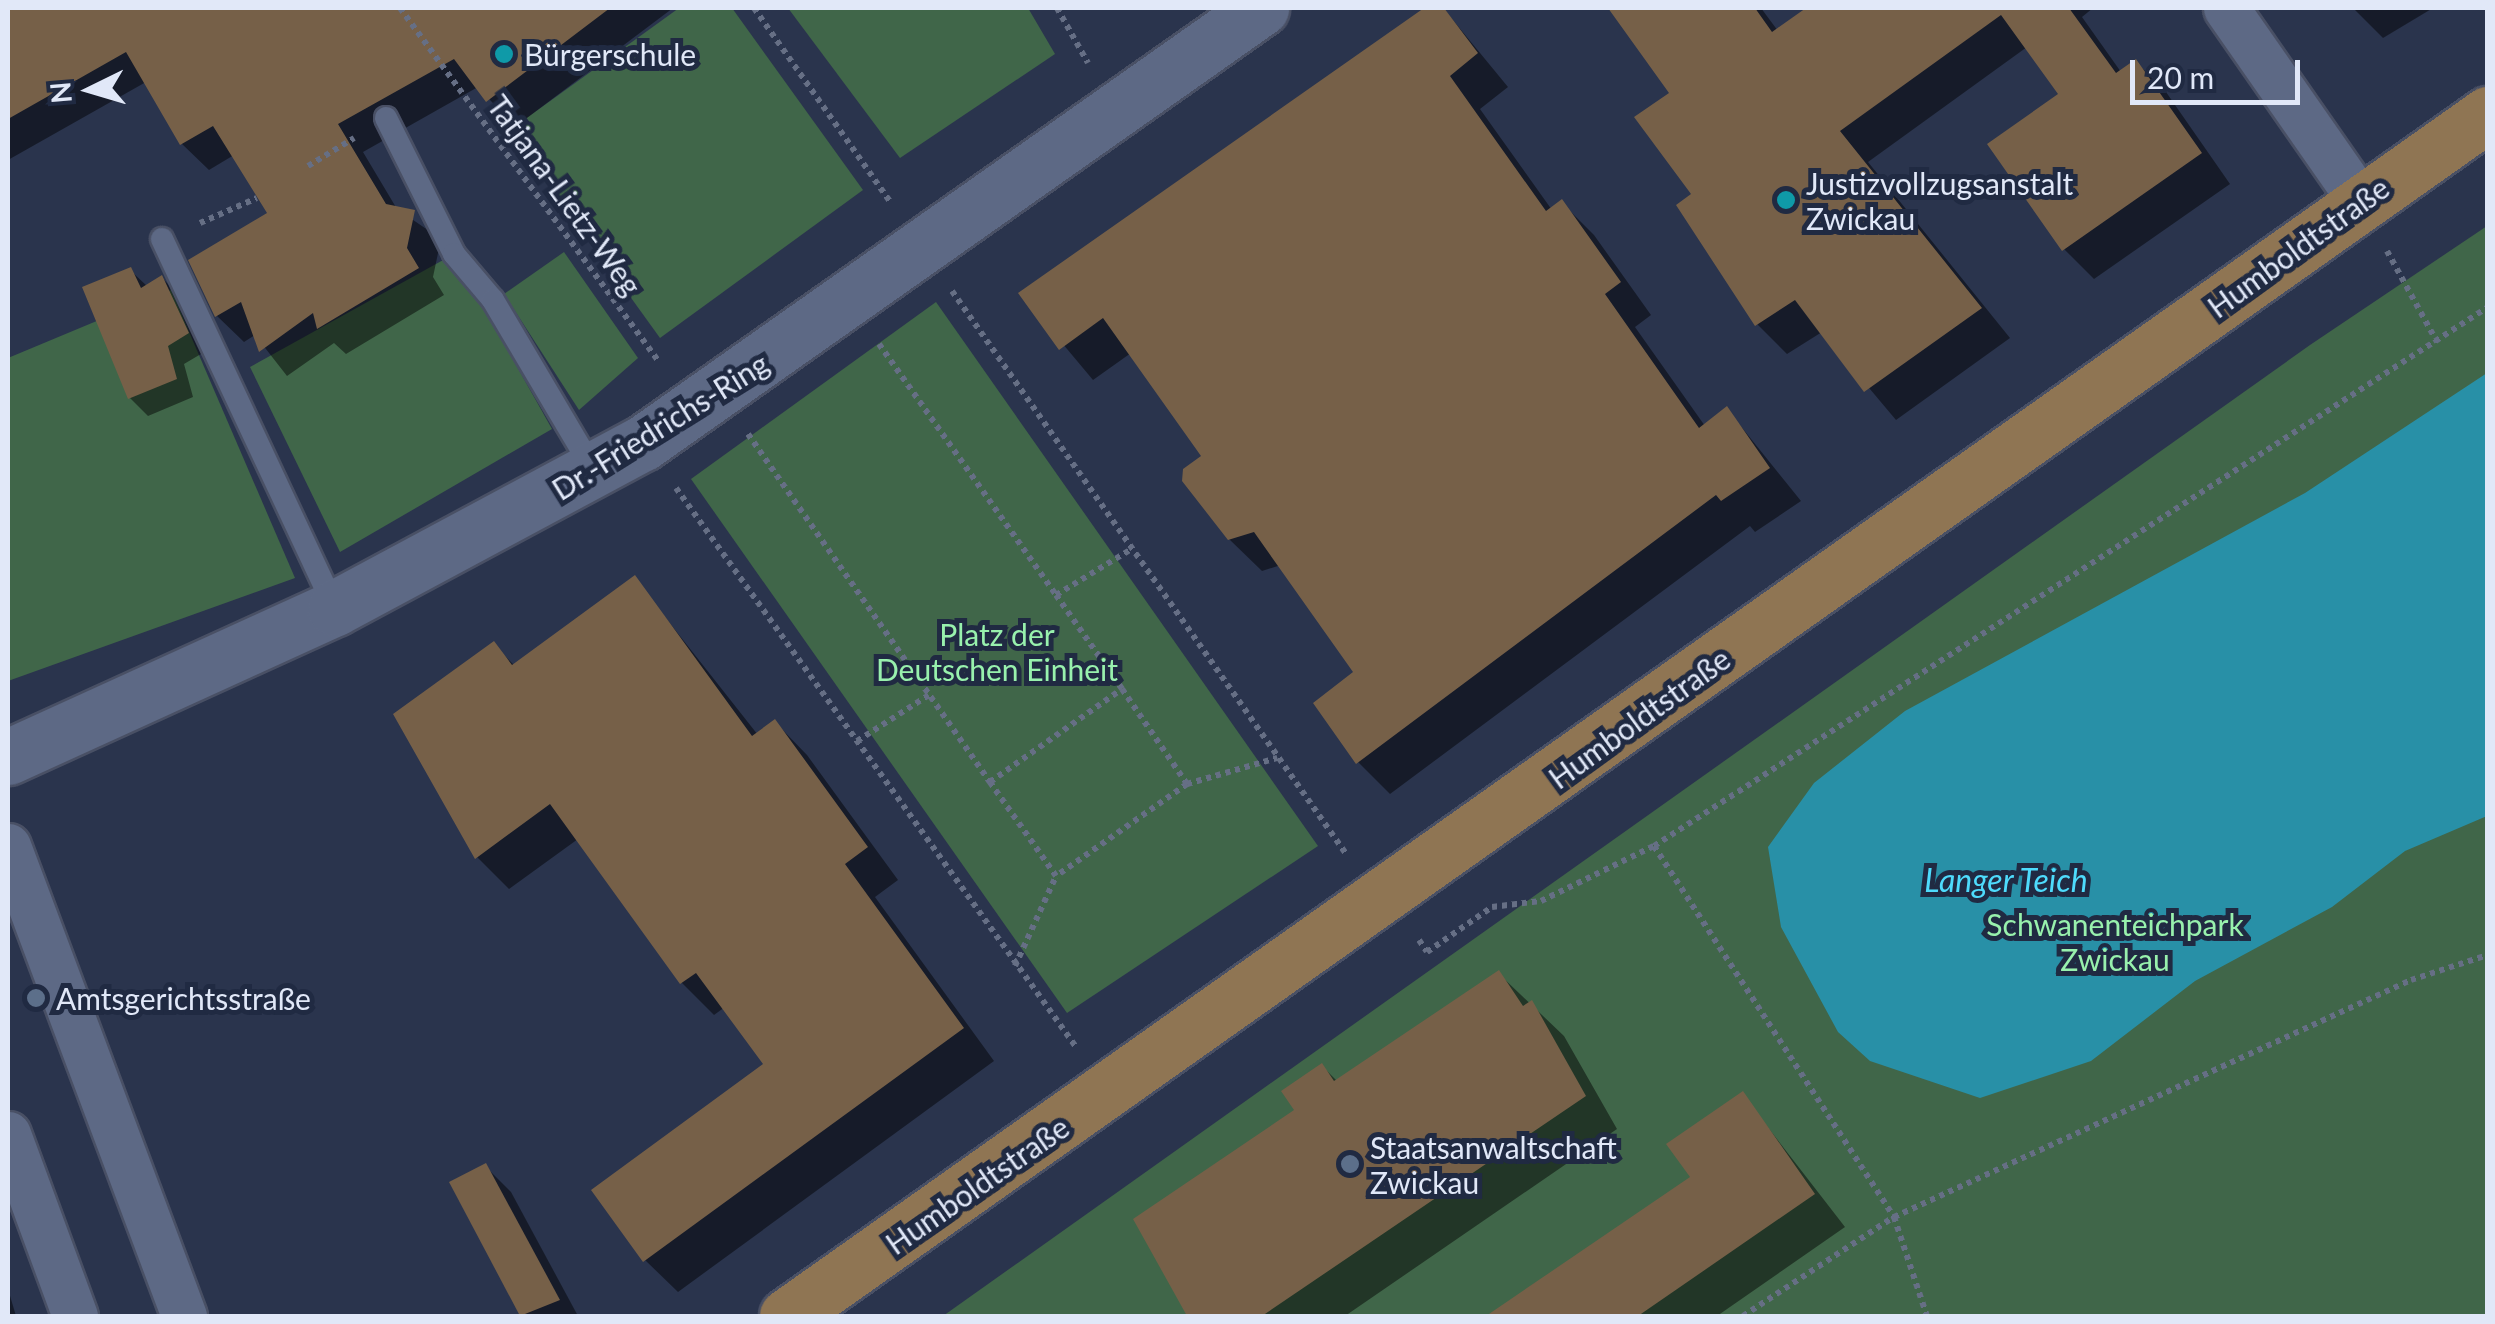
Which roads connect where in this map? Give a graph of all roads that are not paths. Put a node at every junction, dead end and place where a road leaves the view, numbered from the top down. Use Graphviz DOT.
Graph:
graph roads {
  1 [pos="1261,8"];
  2 [pos="2226,8"];
  3 [pos="2488,114"];
  4 [pos="386,118"];
  5 [pos="2359,199"];
  6 [pos="162,240"];
  7 [pos="594,471"];
  8 [pos="335,608"];
  9 [pos="8,757"];
  10 [pos="8,846"];
  11 [pos="8,1134"];
  12 [pos="75,1316"];
  13 [pos="184,1316"];
  14 [pos="787,1316"];
  1 -- 7 [label="main road, Dr.-Friedrichs-Ring"];
  2 -- 5 [label="street"];
  3 -- 5 [label="main road, Humboldtstraße"];
  4 -- 7 [label="lane"];
  5 -- 14 [label="main road, Humboldtstraße"];
  6 -- 8 [label="lane"];
  7 -- 8 [label="main road, Dr.-Friedrichs-Ring"];
  8 -- 9 [label="main road, Dr.-Friedrichs-Ring"];
  10 -- 13 [label="street"];
  11 -- 12 [label="street"];
}
